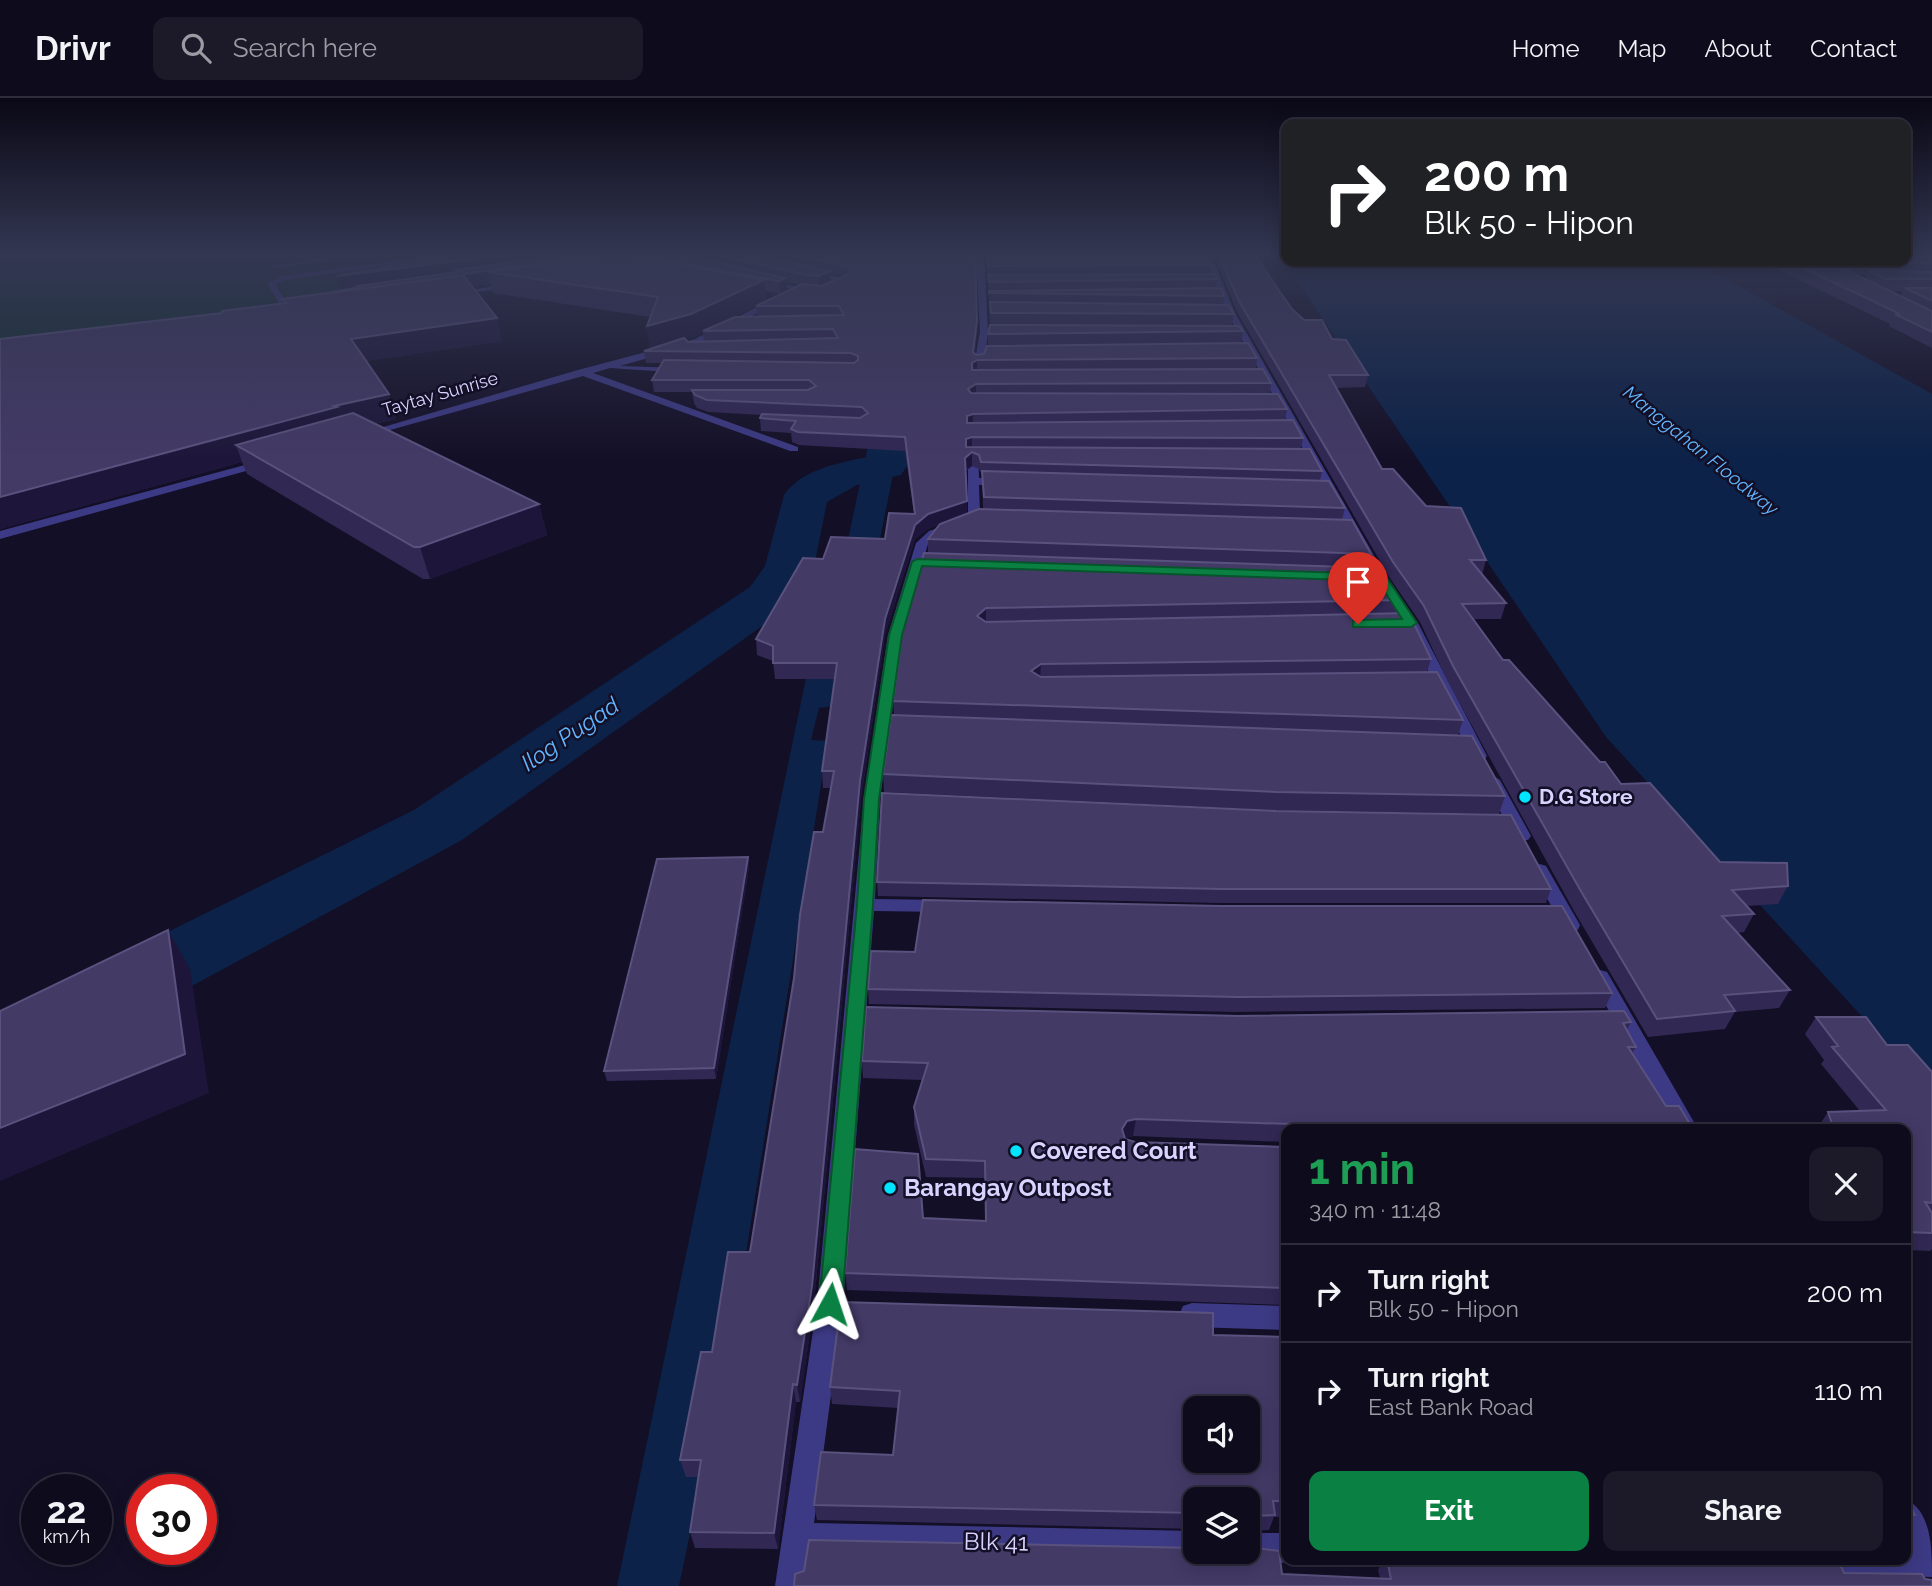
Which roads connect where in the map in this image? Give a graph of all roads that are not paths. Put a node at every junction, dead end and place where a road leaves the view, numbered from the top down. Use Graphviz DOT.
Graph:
graph roads {
  1 [pos="984,322"];
  2 [pos="1230,322"];
  3 [pos="733,323"];
  4 [pos="754,323"];
  5 [pos="984,332"];
  6 [pos="998,332"];
  7 [pos="709,347"];
  8 [pos="669,348"];
  9 [pos="980,352"];
  10 [pos="994,352"];
  11 [pos="597,368"];
  12 [pos="697,371"];
  13 [pos="581,372"];
  14 [pos="991,377"];
  15 [pos="977,378"];
  16 [pos="976,390"];
  17 [pos="652,397"];
  18 [pos="679,397"];
  19 [pos="717,420"];
  20 [pos="756,421"];
  21 [pos="974,432"];
  22 [pos="353,437"];
  23 [pos="794,449"];
  24 [pos="972,456"];
  25 [pos="986,456"];
  26 [pos="273,460"];
  27 [pos="973,481"];
  28 [pos="1014,482"];
  29 [pos="0,535"];
  30 [pos="865,905"];
  31 [pos="960,907"];
  32 [pos="1536,912"];
  33 [pos="1563,912"];
  34 [pos="1577,936"];
  35 [pos="1590,959"];
  36 [pos="855,1014"];
  37 [pos="882,1015"];
  38 [pos="1596,1018"];
  39 [pos="1623,1018"];
  40 [pos="1683,1124"];
  41 [pos="830,1304"];
  42 [pos="858,1305"];
  43 [pos="1162,1314"];
  44 [pos="1281,1318"];
  45 [pos="1911,1523"];
  46 [pos="797,1538"];
  47 [pos="1183,1546"];
  48 [pos="1260,1548"];
  49 [pos="1281,1548"];
  50 [pos="1911,1561"];
  51 [pos="1932,1561"];
  52 [pos="790,1586"];
  1 -- 5 [label="street"];
  2 -- 33 [label="street"];
  3 -- 4 [label="street"];
  3 -- 8 [label="street, Taytay Sunrise"];
  5 -- 6 [label="street"];
  5 -- 9 [label="street"];
  7 -- 8 [label="street"];
  8 -- 11 [label="street, Taytay Sunrise"];
  9 -- 10 [label="street"];
  9 -- 15 [label="street"];
  11 -- 12 [label="street"];
  11 -- 13 [label="street, Taytay Sunrise"];
  13 -- 17 [label="street"];
  13 -- 22 [label="street, Taytay Sunrise"];
  14 -- 15 [label="street"];
  15 -- 16 [label="street"];
  17 -- 18 [label="street"];
  17 -- 19 [label="street"];
  19 -- 20 [label="street"];
  19 -- 23 [label="street"];
  21 -- 24 [label="street"];
  24 -- 25 [label="street"];
  24 -- 27 [label="street"];
  26 -- 29 [label="street"];
  27 -- 28 [label="street"];
  27 -- 30 [label="street"];
  30 -- 31 [label="street"];
  30 -- 36 [label="street"];
  32 -- 33 [label="street"];
  33 -- 34 [label="street"];
  35 -- 39 [label="street"];
  36 -- 37 [label="street"];
  36 -- 41 [label="street"];
  38 -- 39 [label="street"];
  39 -- 40 [label="street"];
  41 -- 42 [label="street"];
  41 -- 46 [label="street"];
  43 -- 44 [label="street"];
  45 -- 51 [label="street"];
  46 -- 47 [label="street, Blk 41"];
  46 -- 52 [label="street"];
  48 -- 49 [label="street"];
  50 -- 51 [label="street"];
}
